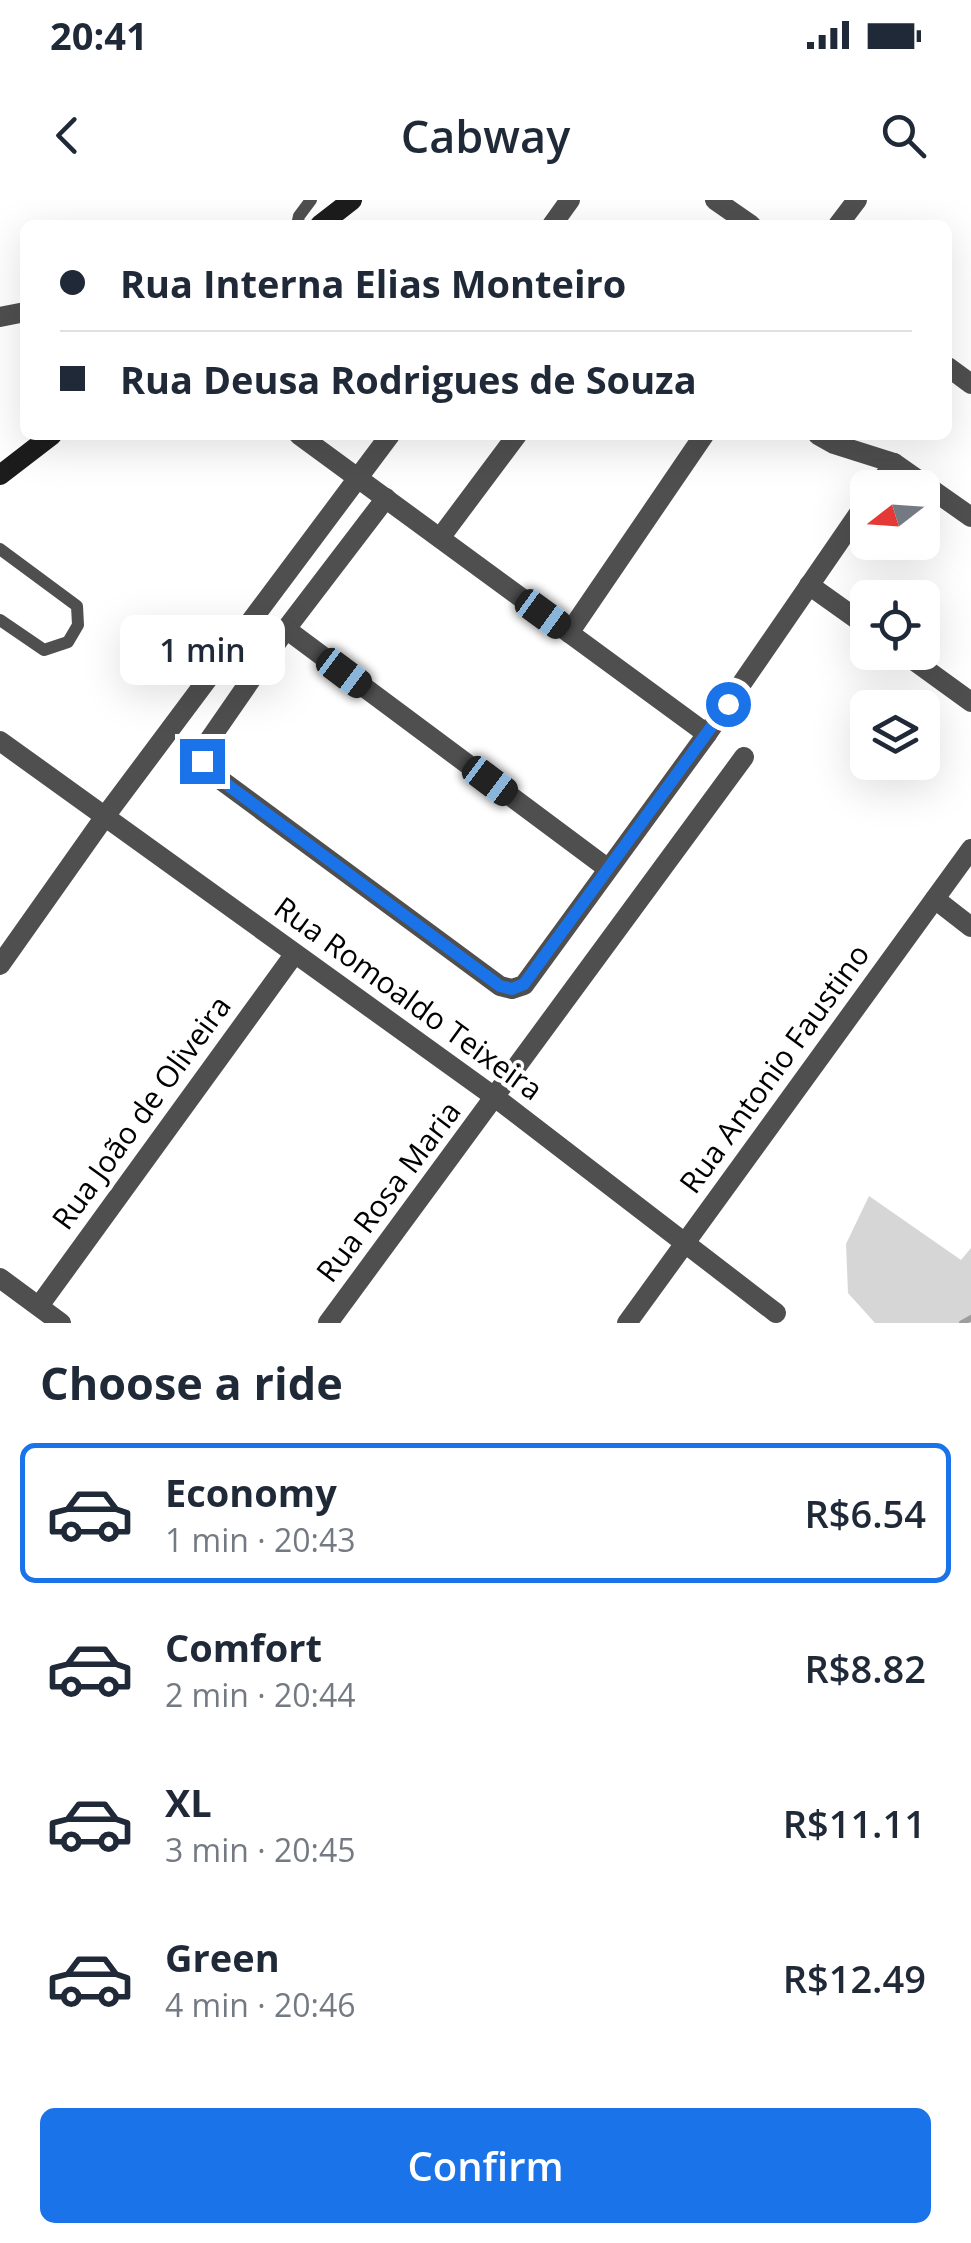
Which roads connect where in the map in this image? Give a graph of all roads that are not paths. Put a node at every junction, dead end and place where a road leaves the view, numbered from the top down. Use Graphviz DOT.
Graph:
graph roads {
  1 [pos="352,200"];
  2 [pos="715,200"];
  3 [pos="857,200"];
  4 [pos="326,220"];
  5 [pos="744,220"];
  6 [pos="842,220"];
  7 [pos="46,440"];
  8 [pos="306,440"];
  9 [pos="386,440"];
  10 [pos="513,440"];
  11 [pos="701,440"];
  12 [pos="827,440"];
  13 [pos="894,463"];
  14 [pos="889,470"];
  15 [pos="0,475"];
  16 [pos="358,476"];
  17 [pos="386,498"];
  18 [pos="971,518"];
  19 [pos="850,526"];
  20 [pos="440,538"];
  21 [pos="0,549"];
  22 [pos="809,585"];
  23 [pos="850,615"];
  24 [pos="0,620"];
  25 [pos="286,629"];
  26 [pos="569,633"];
  27 [pos="927,670"];
  28 [pos="971,702"];
  29 [pos="708,734"];
  30 [pos="0,741"];
  31 [pos="744,757"];
  32 [pos="106,816"];
  33 [pos="971,848"];
  34 [pos="607,868"];
  35 [pos="934,899"];
  36 [pos="971,927"];
  37 [pos="294,956"];
  38 [pos="0,965"];
  39 [pos="496,1098"];
  40 [pos="687,1242"];
  41 [pos="0,1278"];
  42 [pos="39,1306"];
  43 [pos="776,1312"];
  44 [pos="60,1323"];
  45 [pos="328,1323"];
  46 [pos="627,1323"];
  1 -- 4 [label="main road"];
  2 -- 5 [label="street"];
  3 -- 6 [label="street"];
  7 -- 15 [label="main road"];
  8 -- 16 [label="street"];
  9 -- 16 [label="street"];
  10 -- 20 [label="street"];
  11 -- 26 [label="street"];
  12 -- 13 [label="street"];
  13 -- 14 [label="street"];
  13 -- 18 [label="street"];
  16 -- 17 [label="street"];
  16 -- 32 [label="street"];
  17 -- 20 [label="street"];
  17 -- 25 [label="street"];
  19 -- 22 [label="street"];
  20 -- 26 [label="street"];
  21 -- 24 [label="lane"];
  22 -- 23 [label="street"];
  22 -- 29 [label="street"];
  25 -- 34 [label="street"];
  25 -- 34 [label="street"];
  26 -- 29 [label="street"];
  27 -- 28 [label="street"];
  29 -- 34 [label="street"];
  30 -- 32 [label="street, Rua Romoaldo Teixeira"];
  31 -- 39 [label="street, Rua Rosa Maria"];
  32 -- 37 [label="street, Rua Romoaldo Teixeira"];
  32 -- 38 [label="street"];
  33 -- 35 [label="street, Rua Antonio Faustino"];
  35 -- 36 [label="street"];
  35 -- 40 [label="street, Rua Antonio Faustino"];
  37 -- 39 [label="street, Rua Romoaldo Teixeira"];
  37 -- 42 [label="street, Rua João de Oliveira"];
  39 -- 40 [label="street, Rua Romoaldo Teixeira"];
  39 -- 45 [label="street, Rua Rosa Maria"];
  40 -- 43 [label="street, Rua Romoaldo Teixeira"];
  40 -- 46 [label="street, Rua Antonio Faustino"];
  41 -- 42 [label="street"];
  42 -- 44 [label="street"];
}
